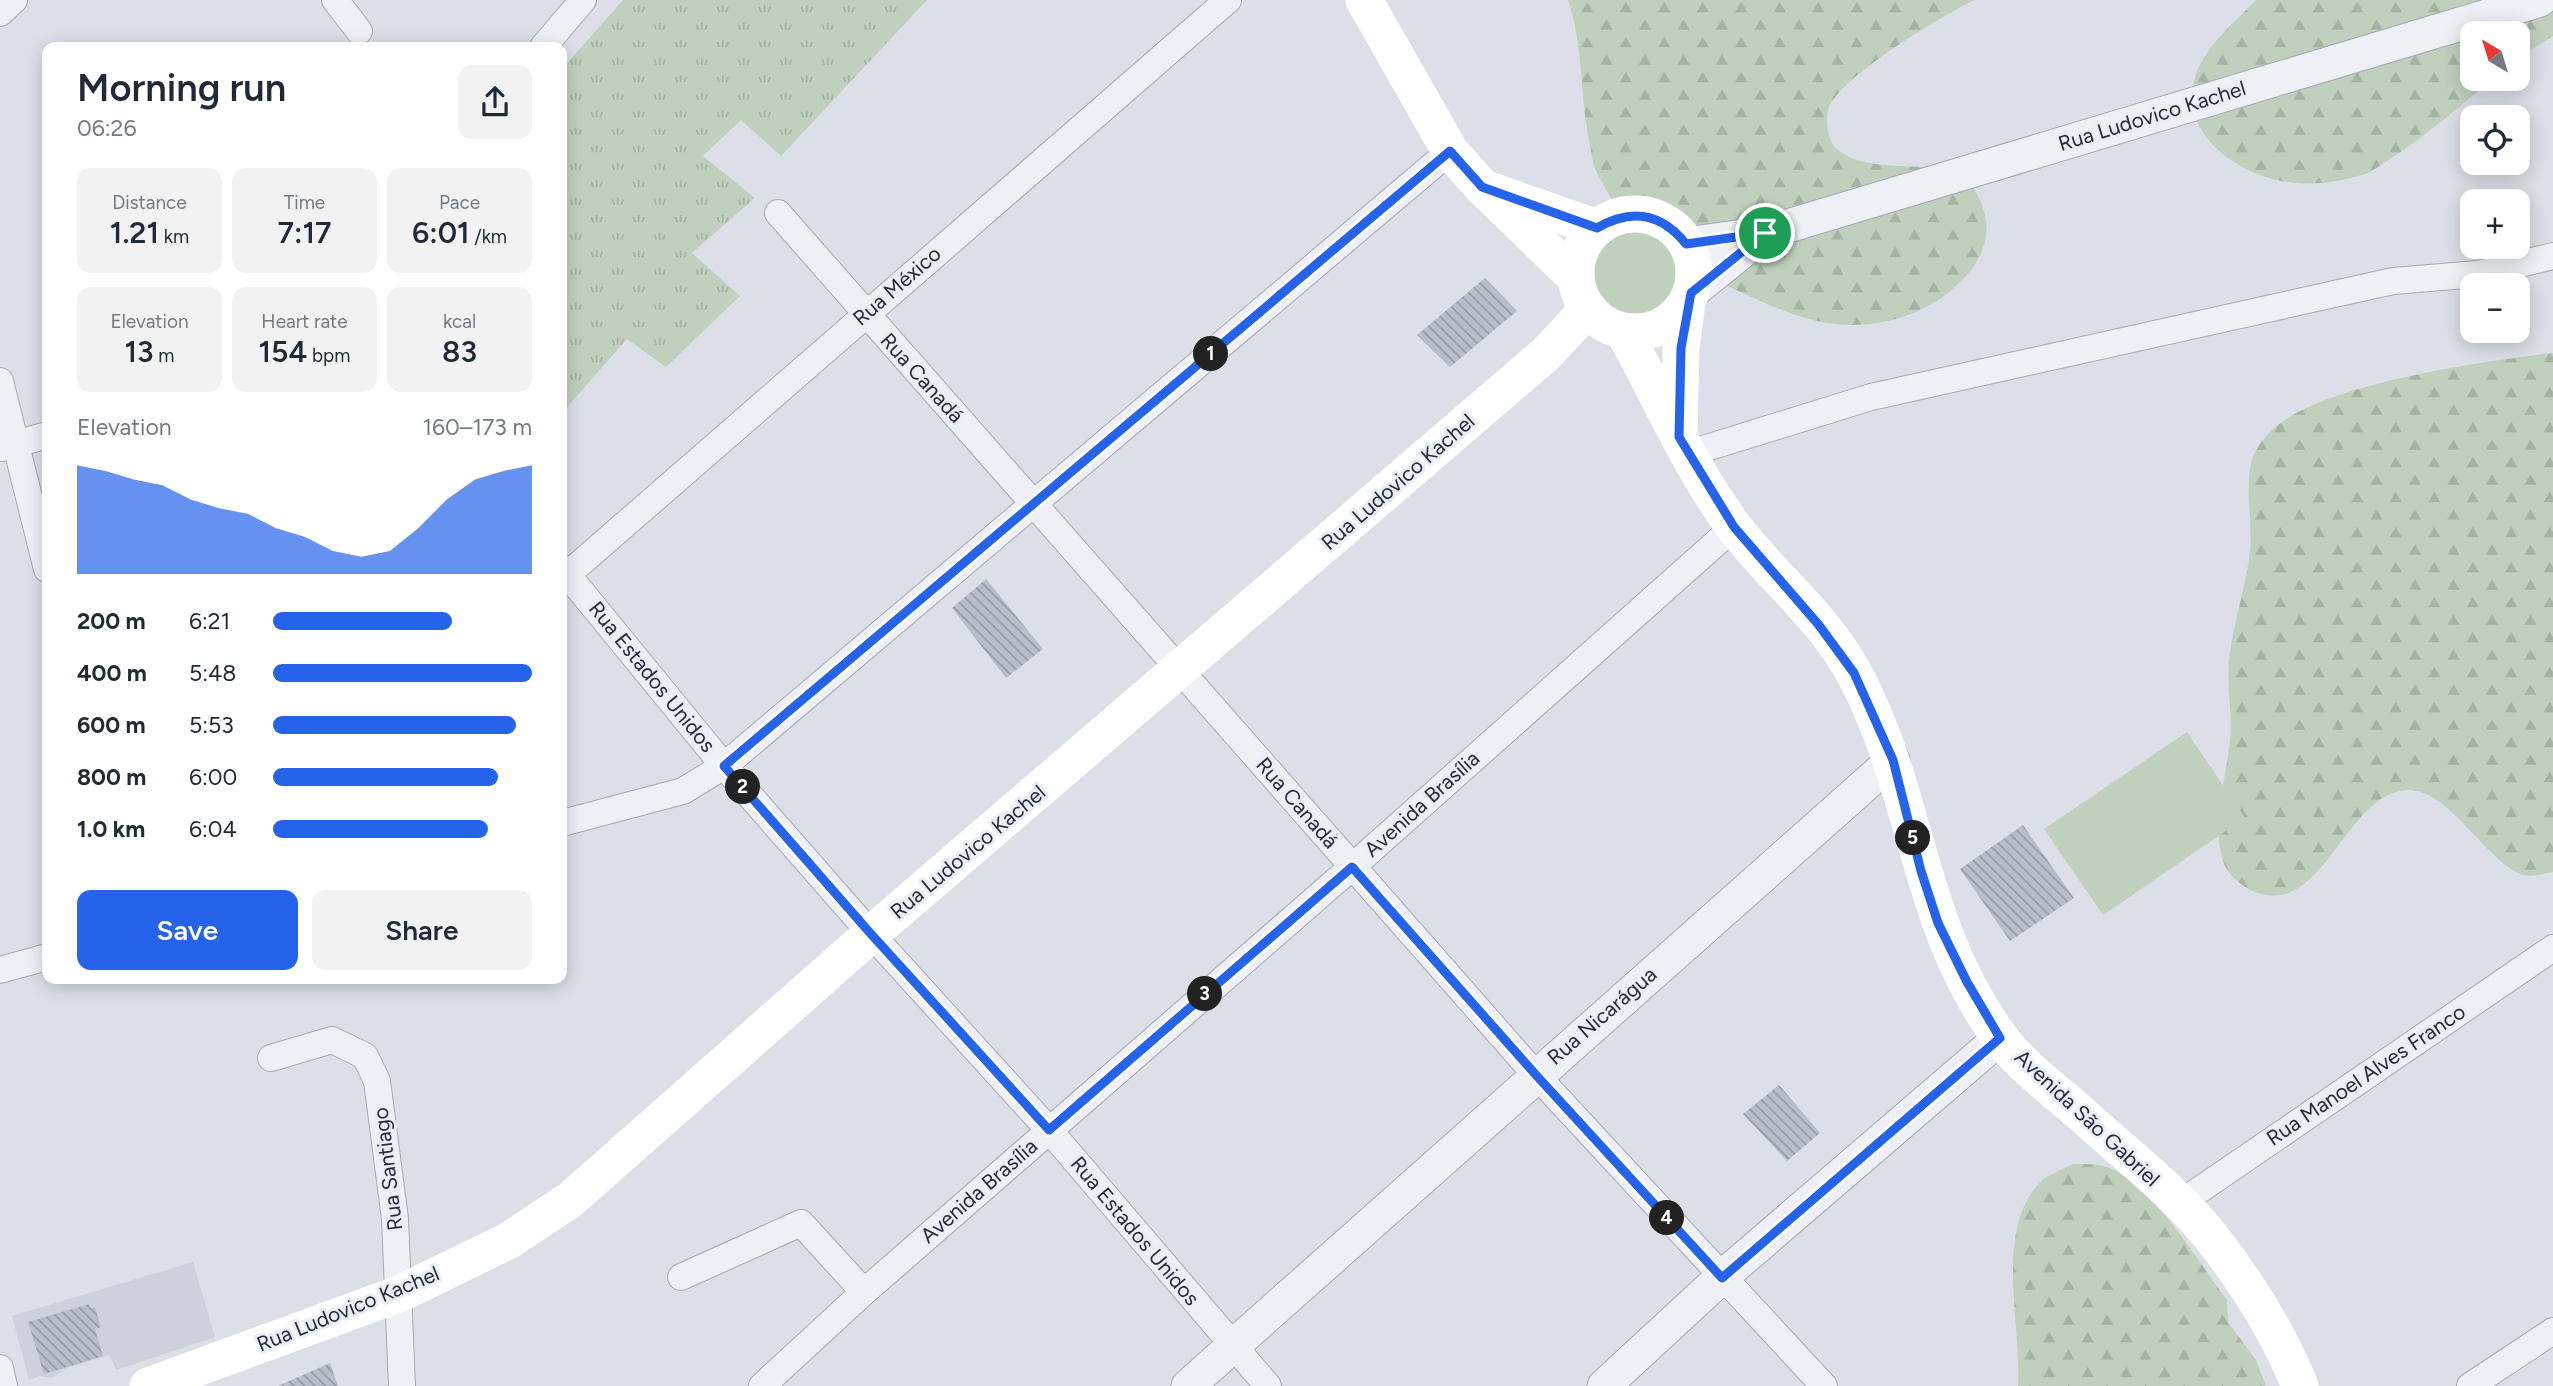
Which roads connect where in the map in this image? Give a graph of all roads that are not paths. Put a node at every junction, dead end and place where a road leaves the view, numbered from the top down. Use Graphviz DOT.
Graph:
graph roads {
  1 [pos="14,0"];
  2 [pos="335,0"];
  3 [pos="1228,0"];
  4 [pos="1364,0"];
  5 [pos="2540,0"];
  6 [pos="579,2"];
  7 [pos="0,13"];
  8 [pos="359,31"];
  9 [pos="547,42"];
  10 [pos="1450,151"];
  11 [pos="1482,187"];
  12 [pos="778,213"];
  13 [pos="1597,228"];
  14 [pos="1765,233"];
  15 [pos="1686,244"];
  16 [pos="2553,256"];
  17 [pos="1581,293"];
  18 [pos="1689,297"];
  19 [pos="864,314"];
  20 [pos="1624,332"];
  21 [pos="0,381"];
  22 [pos="42,437"];
  23 [pos="1683,445"];
  24 [pos="9,447"];
  25 [pos="1034,505"];
  26 [pos="1734,527"];
  27 [pos="42,553"];
  28 [pos="567,569"];
  29 [pos="567,573"];
  30 [pos="1182,670"];
  31 [pos="1893,760"];
  32 [pos="724,766"];
  33 [pos="567,822"];
  34 [pos="1352,867"];
  35 [pos="871,934"];
  36 [pos="2553,948"];
  37 [pos="42,958"];
  38 [pos="0,970"];
  39 [pos="2000,1038"];
  40 [pos="271,1058"];
  41 [pos="1536,1075"];
  42 [pos="1049,1130"];
  43 [pos="2179,1204"];
  44 [pos="681,1277"];
  45 [pos="1722,1278"];
  46 [pos="864,1292"];
  47 [pos="399,1294"];
  48 [pos="2553,1331"];
  49 [pos="1233,1346"];
  50 [pos="0,1368"];
  51 [pos="4,1386"];
  52 [pos="148,1386"];
  53 [pos="402,1386"];
  54 [pos="762,1386"];
  55 [pos="1188,1386"];
  56 [pos="1268,1386"];
  57 [pos="1604,1386"];
  58 [pos="1824,1386"];
  59 [pos="2300,1386"];
  60 [pos="2470,1386"];
  1 -- 7 [label="street"];
  2 -- 8 [label="street"];
  3 -- 19 [label="street, Rua México"];
  4 -- 10 [label="main road"];
  5 -- 14 [label="street, Rua Ludovico Kachel"];
  6 -- 9 [label="street"];
  10 -- 11 [label="main road"];
  10 -- 25 [label="street"];
  11 -- 13 [label="main road"];
  11 -- 17 [label="main road"];
  12 -- 19 [label="street, Rua Canadá"];
  13 -- 15 [label="main road"];
  13 -- 17 [label="main road"];
  14 -- 15 [label="street, Rua Ludovico Kachel"];
  14 -- 18 [label="street, Rua Ludovico Kachel"];
  15 -- 18 [label="main road"];
  16 -- 23 [label="street"];
  17 -- 20 [label="main road"];
  17 -- 30 [label="main road, Rua Ludovico Kachel"];
  18 -- 20 [label="main road"];
  18 -- 23 [label="main road"];
  19 -- 25 [label="street, Rua Canadá"];
  19 -- 28 [label="street, Rua México"];
  20 -- 23 [label="main road, Avenida São Gabriel"];
  21 -- 24 [label="street"];
  22 -- 24 [label="street"];
  23 -- 26 [label="main road, Avenida São Gabriel"];
  24 -- 27 [label="street"];
  25 -- 30 [label="street, Rua Canadá"];
  25 -- 32 [label="street"];
  26 -- 31 [label="main road, Avenida São Gabriel"];
  26 -- 34 [label="street, Avenida Brasília"];
  29 -- 32 [label="street, Rua Estados Unidos"];
  30 -- 34 [label="street, Rua Canadá"];
  30 -- 35 [label="main road, Rua Ludovico Kachel"];
  31 -- 39 [label="main road, Avenida São Gabriel"];
  31 -- 41 [label="street, Rua Nicarágua"];
  32 -- 33 [label="street"];
  32 -- 35 [label="street, Rua Estados Unidos"];
  34 -- 41 [label="street, Rua Canadá"];
  34 -- 42 [label="street, Avenida Brasília"];
  35 -- 42 [label="street, Rua Estados Unidos"];
  35 -- 47 [label="main road, Rua Ludovico Kachel"];
  36 -- 43 [label="street, Rua Manoel Alves Franco"];
  37 -- 38 [label="street"];
  39 -- 43 [label="main road, Avenida São Gabriel"];
  39 -- 45 [label="street"];
  40 -- 47 [label="street, Rua Santiago"];
  41 -- 45 [label="street, Rua Canadá"];
  41 -- 49 [label="street, Rua Nicarágua"];
  42 -- 46 [label="street, Avenida Brasília"];
  42 -- 49 [label="street, Rua Estados Unidos"];
  43 -- 59 [label="main road, Avenida São Gabriel"];
  44 -- 46 [label="street"];
  45 -- 57 [label="street"];
  45 -- 58 [label="street, Rua Canadá"];
  46 -- 54 [label="street, Avenida Brasília"];
  47 -- 52 [label="main road, Rua Ludovico Kachel"];
  47 -- 53 [label="street, Rua Santiago"];
  48 -- 60 [label="street"];
  49 -- 55 [label="street, Rua Nicarágua"];
  49 -- 56 [label="street, Rua Estados Unidos"];
  50 -- 51 [label="street"];
}
